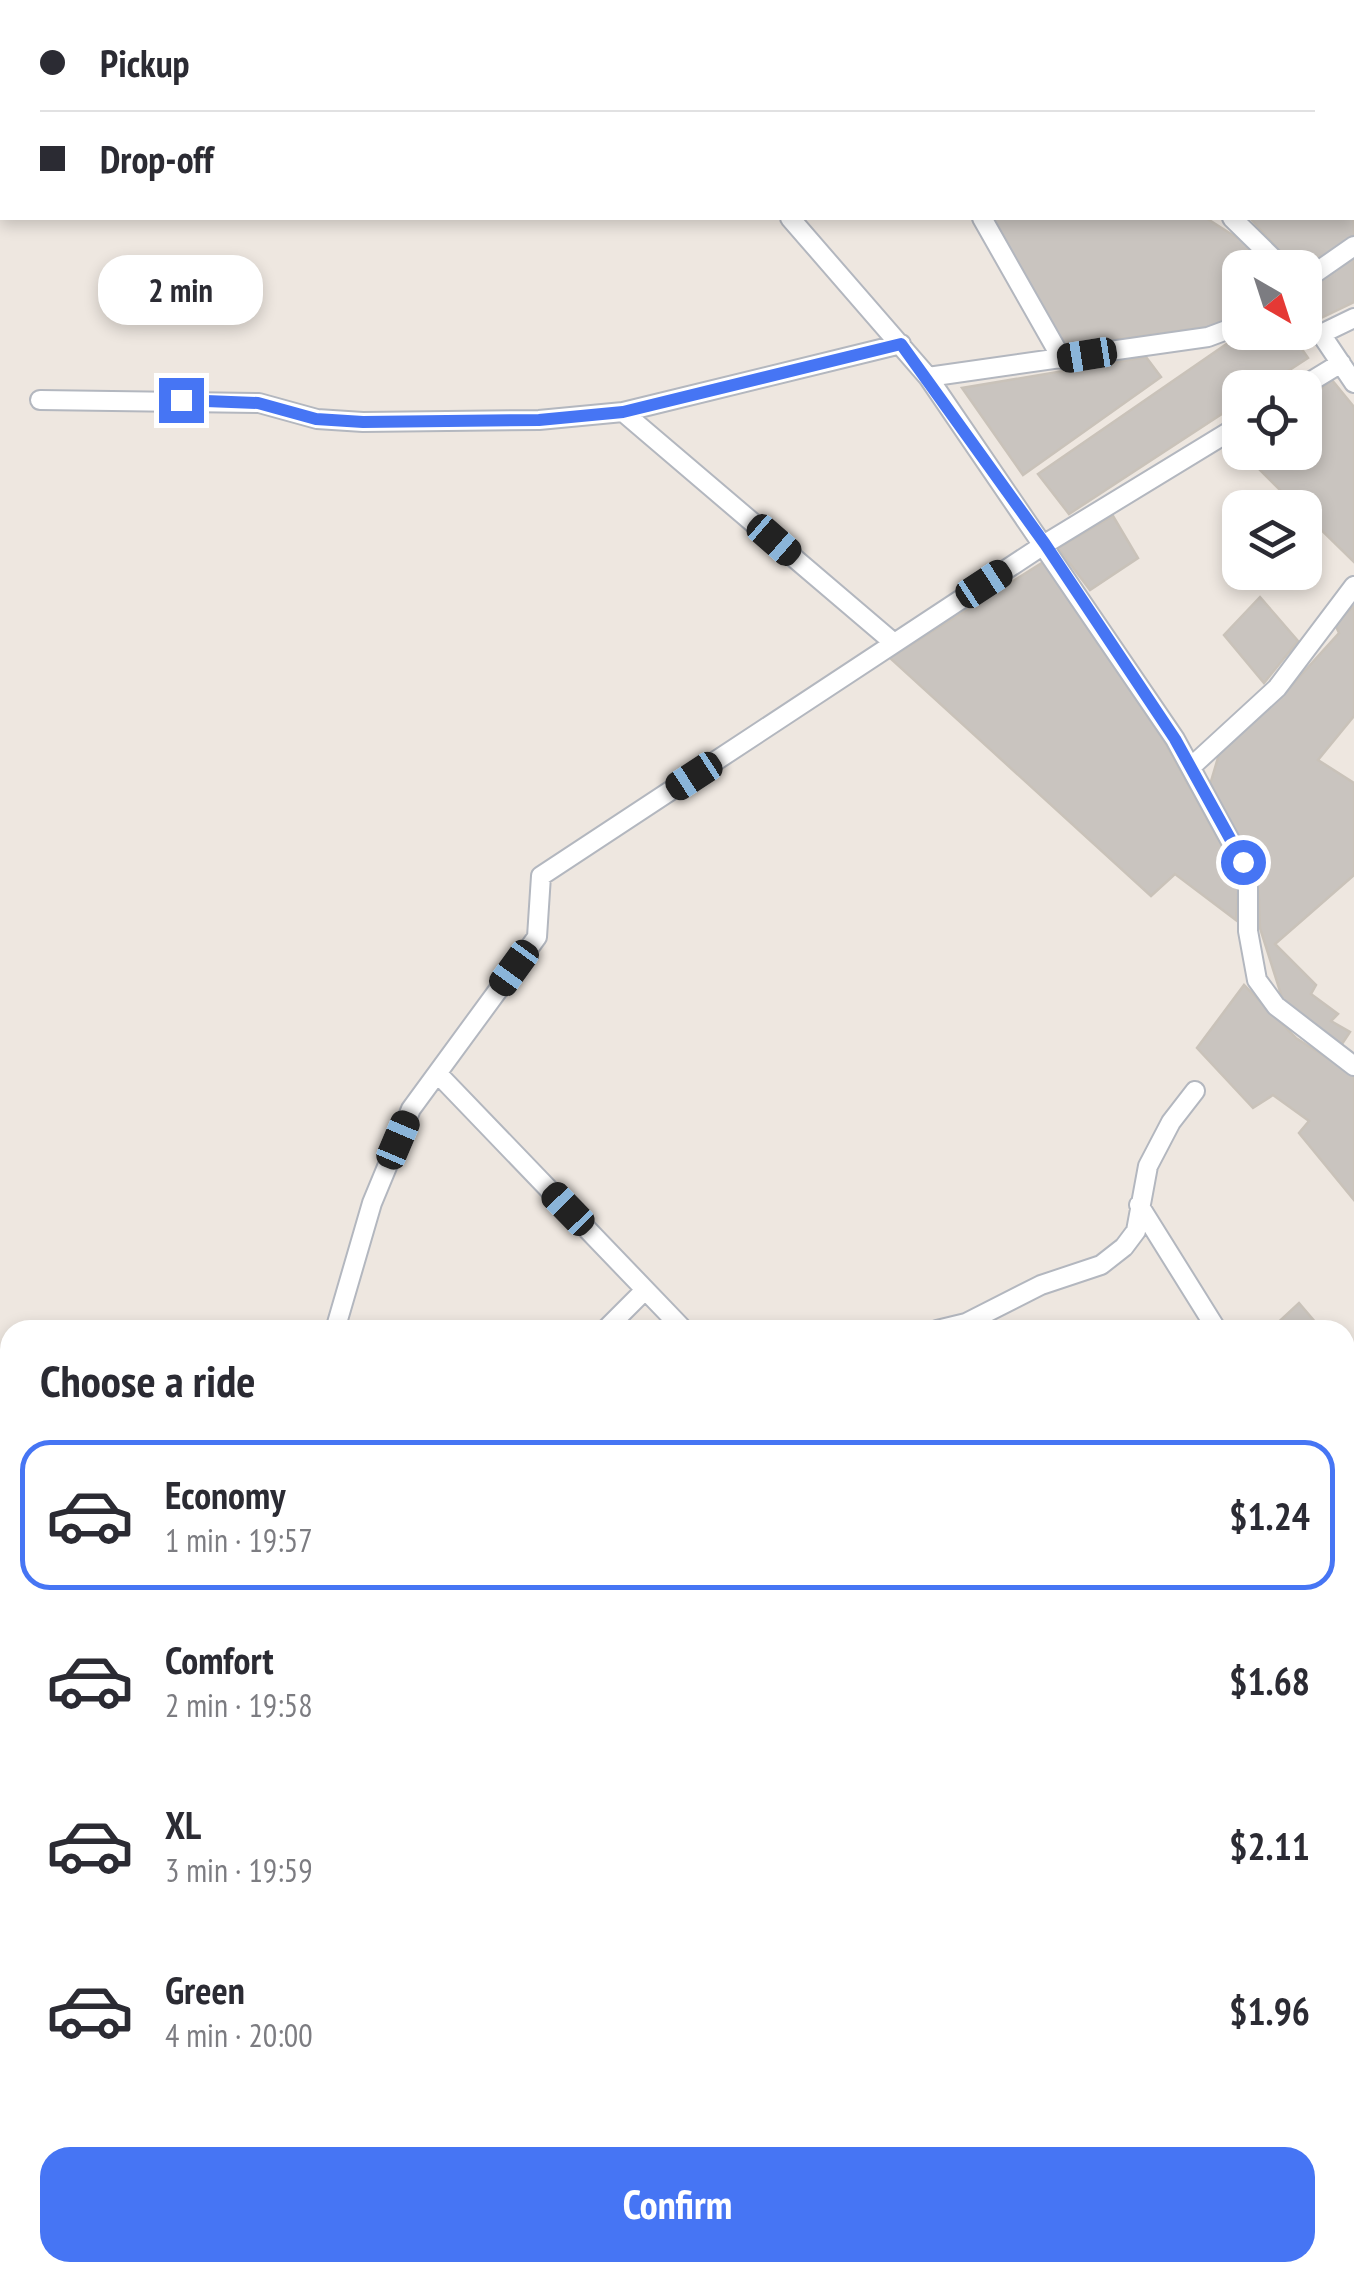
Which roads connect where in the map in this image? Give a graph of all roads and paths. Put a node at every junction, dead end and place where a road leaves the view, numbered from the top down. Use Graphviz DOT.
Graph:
graph roads {
  1 [pos="792,220"];
  2 [pos="983,220"];
  3 [pos="1234,220"];
  4 [pos="1354,246"];
  5 [pos="1265,250"];
  6 [pos="1322,268"];
  7 [pos="1354,318"];
  8 [pos="1322,327"];
  9 [pos="1222,332"];
  10 [pos="1322,340"];
  11 [pos="901,344"];
  12 [pos="1062,359"];
  13 [pos="1340,363"];
  14 [pos="1322,374"];
  15 [pos="928,377"];
  16 [pos="1354,383"];
  17 [pos="40,400"];
  18 [pos="623,412"];
  19 [pos="1222,435"];
  20 [pos="1045,544"];
  21 [pos="1354,586"];
  22 [pos="894,643"];
  23 [pos="1191,768"];
  24 [pos="1354,1066"];
  25 [pos="438,1074"];
  26 [pos="1195,1092"];
  27 [pos="1139,1205"];
  28 [pos="645,1290"];
  29 [pos="338,1320"];
  30 [pos="615,1320"];
  31 [pos="674,1320"];
  32 [pos="972,1320"];
  33 [pos="1211,1320"];
  1 -- 11 [label="street"];
  2 -- 12 [label="street"];
  3 -- 5 [label="street"];
  4 -- 6 [label="street"];
  7 -- 8 [label="street"];
  9 -- 12 [label="street"];
  10 -- 13 [label="street"];
  11 -- 15 [label="street"];
  11 -- 18 [label="street"];
  12 -- 15 [label="street"];
  13 -- 14 [label="street"];
  13 -- 16 [label="street"];
  15 -- 20 [label="street"];
  17 -- 18 [label="street"];
  18 -- 22 [label="street"];
  19 -- 20 [label="street"];
  20 -- 22 [label="street"];
  20 -- 23 [label="street"];
  21 -- 23 [label="street"];
  22 -- 25 [label="street"];
  23 -- 24 [label="street"];
  25 -- 28 [label="street"];
  25 -- 29 [label="street"];
  26 -- 27 [label="street"];
  27 -- 32 [label="street"];
  27 -- 33 [label="street"];
  28 -- 30 [label="street"];
  28 -- 31 [label="street"];
}
